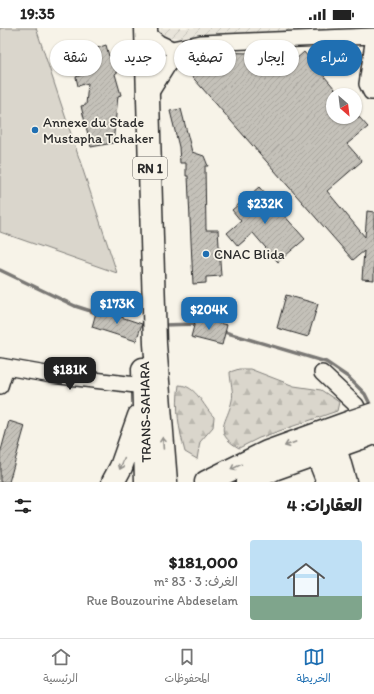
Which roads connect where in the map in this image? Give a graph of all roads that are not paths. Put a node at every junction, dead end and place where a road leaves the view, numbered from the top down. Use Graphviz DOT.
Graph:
graph roads {
  1 [pos="141,29"];
  2 [pos="374,36"];
  3 [pos="236,42"];
  4 [pos="174,49"];
  5 [pos="174,56"];
  6 [pos="374,92"];
  7 [pos="148,98"];
  8 [pos="147,308"];
  9 [pos="149,343"];
  10 [pos="3,366"];
  11 [pos="322,372"];
  12 [pos="0,386"];
  13 [pos="144,394"];
  14 [pos="374,414"];
  15 [pos="366,433"];
  16 [pos="324,445"];
  17 [pos="271,460"];
  18 [pos="113,482"];
  19 [pos="146,482"];
  20 [pos="166,482"];
  21 [pos="206,482"];
  22 [pos="247,482"];
  23 [pos="322,482"];
  24 [pos="328,482"];
  25 [pos="345,482"];
  1 -- 4 [label="street"];
  1 -- 7 [label="highway, RN 1"];
  1 -- 8 [label="highway, RN 1"];
  2 -- 3 [label="street"];
  2 -- 6 [label="street"];
  5 -- 7 [label="street"];
  7 -- 8 [label="highway, RN 1"];
  8 -- 9 [label="highway, RN 1"];
  9 -- 13 [label="highway, TRANS-SAHARA / RN 1"];
  20 -- 9 [label="highway, RN 1, one-way"];
  10 -- 12 [label="street"];
  10 -- 13 [label="street"];
  11 -- 15 [label="street"];
  13 -- 18 [label="highway, one-way"];
  13 -- 19 [label="highway, TRANS-SAHARA / RN 1"];
  14 -- 15 [label="highway, bridge"];
  15 -- 16 [label="highway"];
  16 -- 17 [label="highway"];
  16 -- 24 [label="highway"];
  16 -- 25 [label="highway"];
  17 -- 21 [label="highway, one-way"];
  17 -- 22 [label="highway"];
  17 -- 23 [label="highway"];
}
